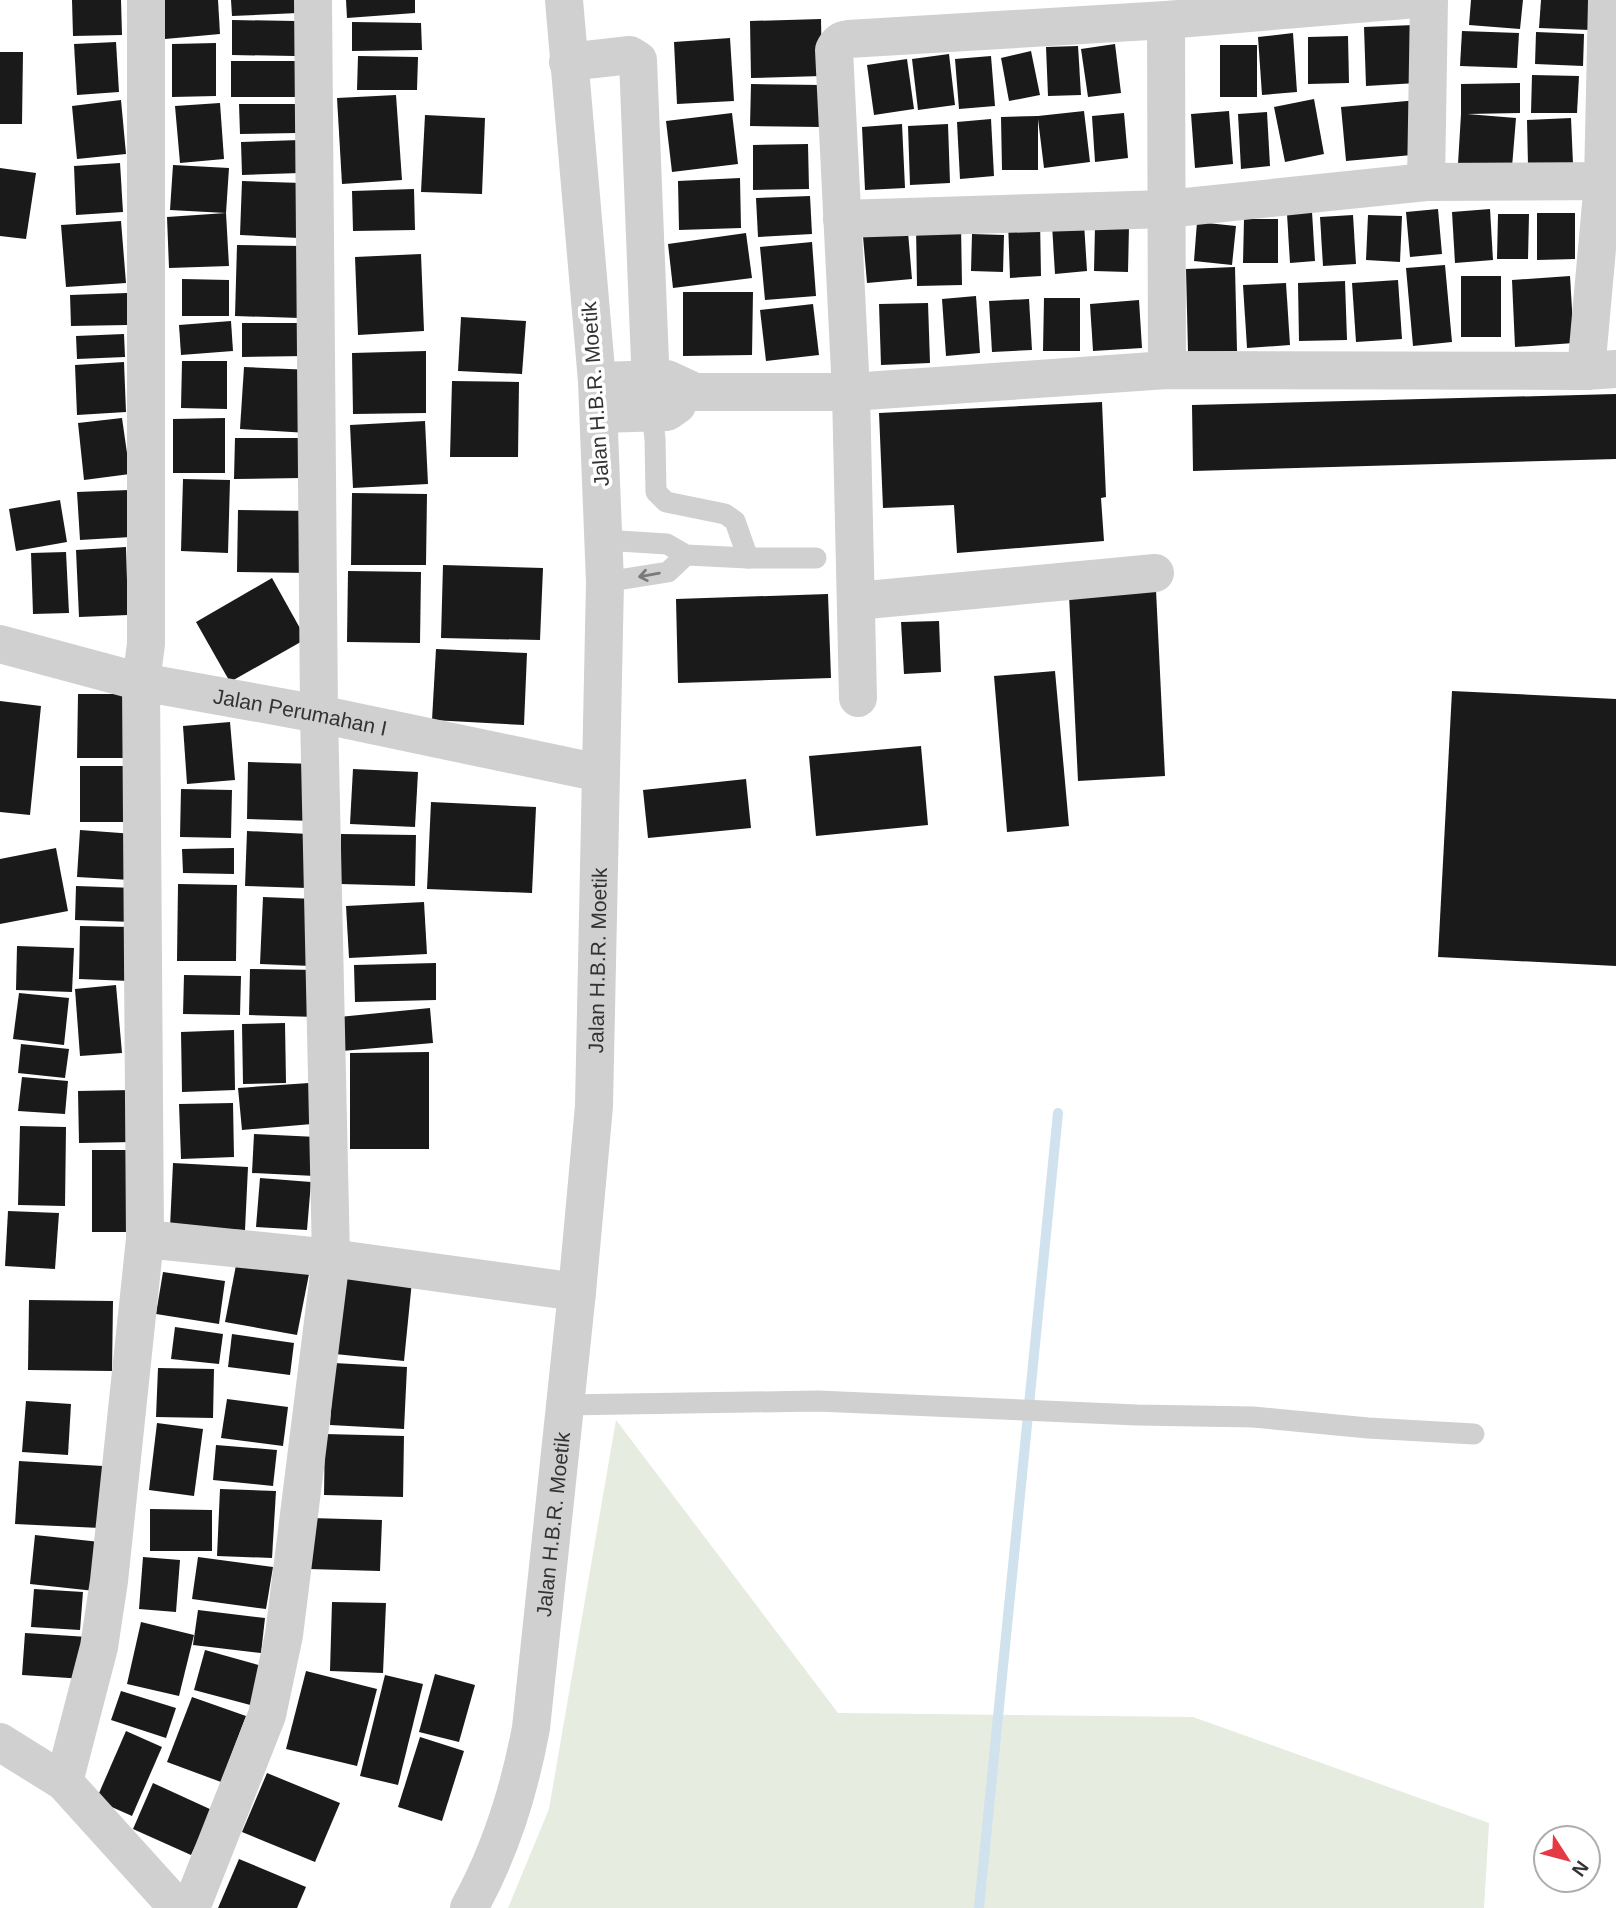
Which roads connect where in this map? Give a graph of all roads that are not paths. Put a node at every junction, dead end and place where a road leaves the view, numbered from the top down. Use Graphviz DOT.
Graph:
graph roads {
  1 [pos="146,0"];
  2 [pos="313,0"];
  3 [pos="564,0"];
  4 [pos="1405,0"];
  5 [pos="1429,0"];
  6 [pos="1610,10"];
  7 [pos="1166,20"];
  8 [pos="568,62"];
  9 [pos="1426,182"];
  10 [pos="1609,182"];
  11 [pos="1166,209"];
  12 [pos="842,219"];
  13 [pos="1167,370"];
  14 [pos="1601,370"];
  15 [pos="850,392"];
  16 [pos="651,395"];
  17 [pos="598,398"];
  18 [pos="603,540"];
  19 [pos="687,555"];
  20 [pos="748,558"];
  21 [pos="816,558"];
  22 [pos="1155,573"];
  23 [pos="605,582"];
  24 [pos="856,601"];
  25 [pos="0,644"];
  26 [pos="141,682"];
  27 [pos="858,698"];
  28 [pos="319,713"];
  29 [pos="600,773"];
  30 [pos="145,1239"];
  31 [pos="331,1258"];
  32 [pos="577,1292"];
  33 [pos="564,1405"];
  34 [pos="1474,1434"];
  35 [pos="0,1742"];
  36 [pos="64,1782"];
  37 [pos="178,1908"];
  38 [pos="191,1908"];
  39 [pos="469,1908"];
  1 -- 26 [label="street"];
  2 -- 28 [label="street"];
  3 -- 8 [label="street, Jalan H.B.R. Moetik"];
  4 -- 7 [label="street"];
  5 -- 9 [label="street"];
  6 -- 10 [label="street"];
  7 -- 11 [label="street"];
  7 -- 12 [label="street"];
  8 -- 16 [label="street"];
  8 -- 17 [label="street, Jalan H.B.R. Moetik"];
  9 -- 10 [label="street"];
  9 -- 11 [label="street"];
  10 -- 14 [label="street"];
  11 -- 12 [label="street"];
  11 -- 13 [label="street"];
  12 -- 15 [label="street"];
  13 -- 14 [label="street"];
  13 -- 15 [label="street"];
  15 -- 16 [label="street"];
  15 -- 24 [label="street"];
  16 -- 17 [label="street"];
  16 -- 20 [label="lane"];
  17 -- 18 [label="street, Jalan H.B.R. Moetik"];
  18 -- 19 [label="lane"];
  18 -- 23 [label="street, Jalan H.B.R. Moetik"];
  19 -- 20 [label="lane"];
  19 -- 23 [label="lane, one-way"];
  20 -- 21 [label="lane"];
  22 -- 24 [label="street"];
  23 -- 29 [label="street, Jalan H.B.R. Moetik"];
  24 -- 27 [label="street"];
  25 -- 26 [label="street, Jalan Perumahan I"];
  26 -- 28 [label="street, Jalan Perumahan I"];
  26 -- 30 [label="street"];
  28 -- 29 [label="street, Jalan Perumahan I"];
  28 -- 31 [label="street"];
  29 -- 32 [label="street, Jalan H.B.R. Moetik"];
  30 -- 31 [label="street"];
  30 -- 36 [label="street"];
  31 -- 32 [label="street"];
  31 -- 38 [label="street"];
  32 -- 33 [label="street, Jalan H.B.R. Moetik"];
  33 -- 34 [label="lane"];
  33 -- 39 [label="street, Jalan H.B.R. Moetik"];
  35 -- 36 [label="street"];
  36 -- 37 [label="street"];
}
